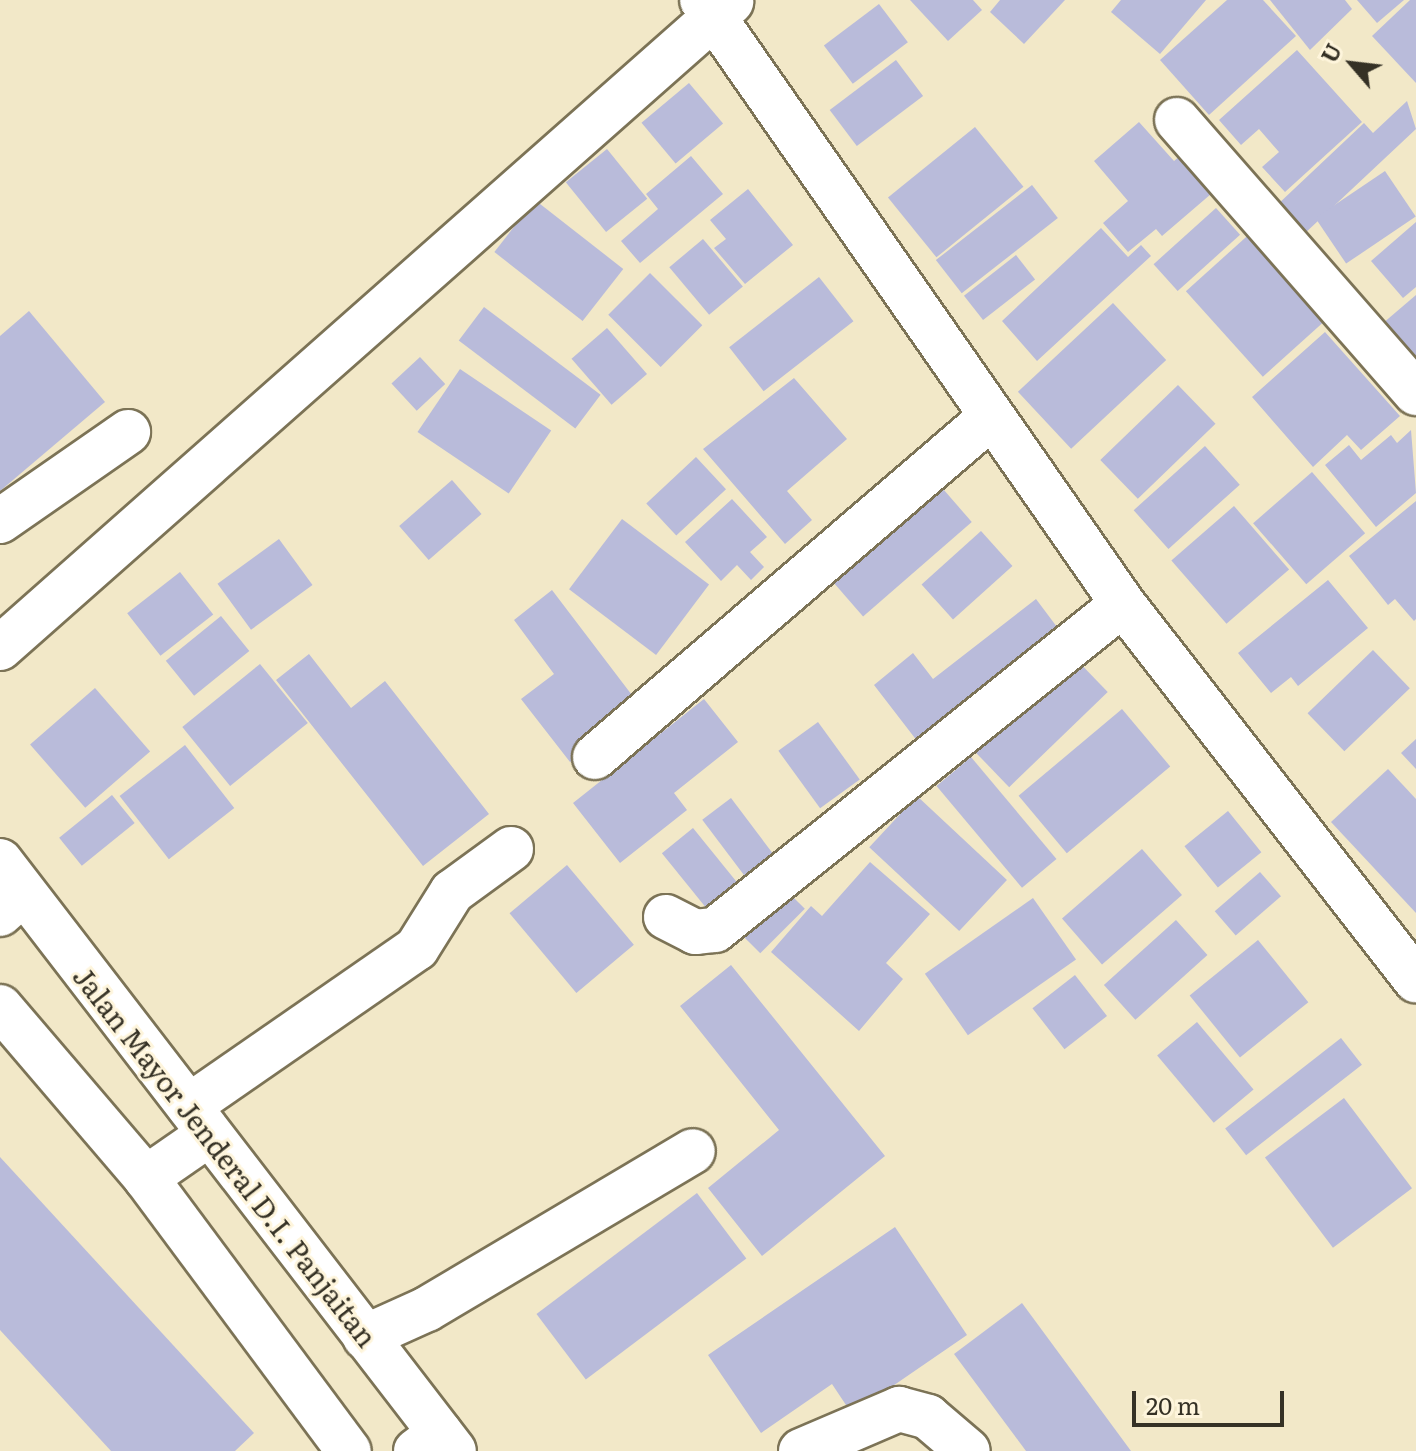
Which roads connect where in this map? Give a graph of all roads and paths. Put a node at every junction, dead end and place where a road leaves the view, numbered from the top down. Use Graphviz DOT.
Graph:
graph roads {
  1 [pos="715,7"];
  2 [pos="1177,120"];
  3 [pos="1416,393"];
  4 [pos="991,417"];
  5 [pos="128,432"];
  6 [pos="0,521"];
  7 [pos="1123,604"];
  8 [pos="0,648"];
  9 [pos="595,757"];
  10 [pos="511,849"];
  11 [pos="8,889"];
  12 [pos="666,917"];
  13 [pos="1411,964"];
  14 [pos="0,1007"];
  15 [pos="199,1120"];
  16 [pos="693,1151"];
  17 [pos="146,1178"];
  18 [pos="365,1337"];
  19 [pos="437,1445"];
  20 [pos="349,1451"];
  21 [pos="801,1451"];
  22 [pos="968,1451"];
  1 -- 4 [label="main road"];
  1 -- 8 [label="main road"];
  2 -- 3 [label="main road"];
  4 -- 7 [label="main road"];
  4 -- 9 [label="main road"];
  5 -- 6 [label="main road"];
  7 -- 12 [label="main road"];
  7 -- 13 [label="main road"];
  10 -- 15 [label="main road"];
  11 -- 15 [label="main road, Jalan Mayor Jenderal D.I. Panjaitan"];
  14 -- 17 [label="main road"];
  15 -- 17 [label="main road"];
  15 -- 18 [label="main road, Jalan Mayor Jenderal D.I. Panjaitan"];
  16 -- 18 [label="main road"];
  17 -- 20 [label="main road"];
  18 -- 19 [label="main road, Jalan Mayor Jenderal D.I. Panjaitan"];
  21 -- 22 [label="main road"];
}
